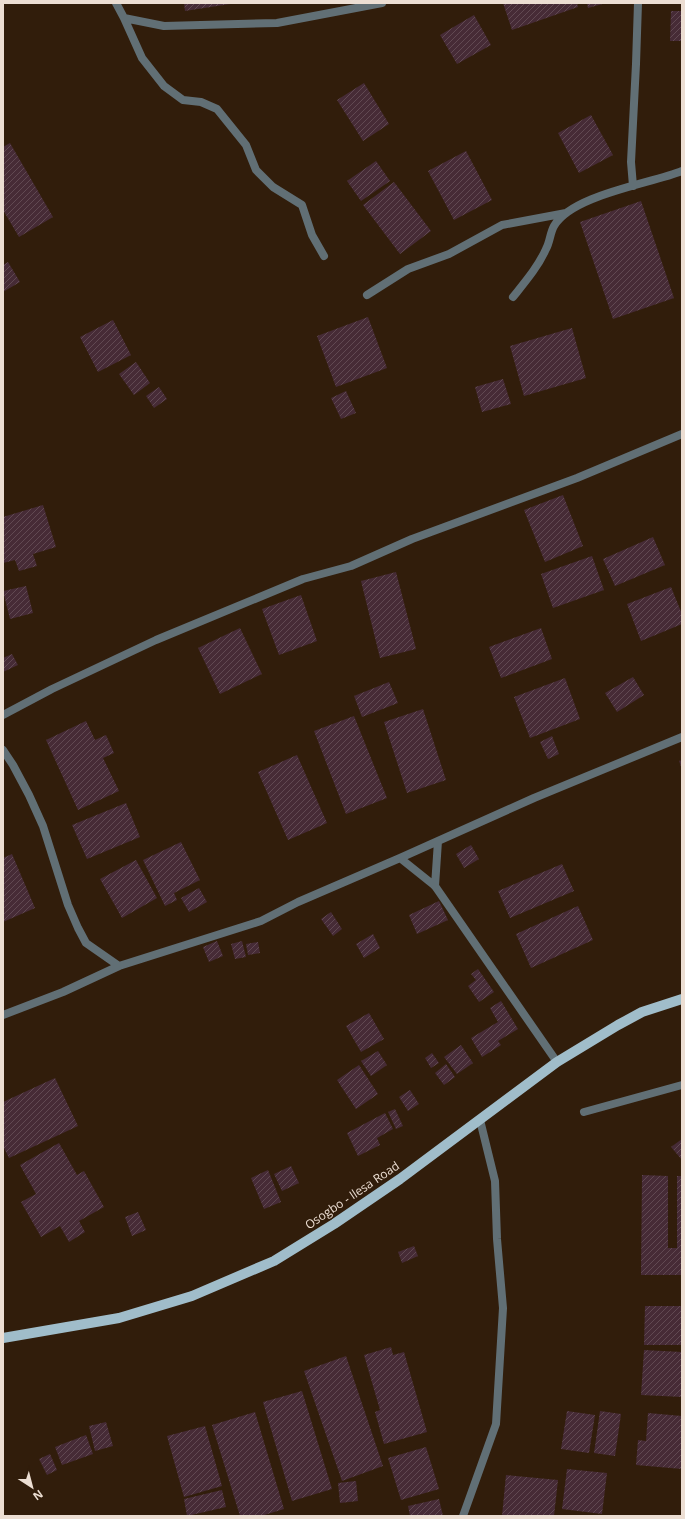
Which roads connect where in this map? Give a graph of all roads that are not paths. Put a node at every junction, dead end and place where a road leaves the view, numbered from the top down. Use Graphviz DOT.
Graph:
graph roads {
  1 [pos="116,3"];
  2 [pos="382,3"];
  3 [pos="638,3"];
  4 [pos="124,18"];
  5 [pos="682,171"];
  6 [pos="633,186"];
  7 [pos="566,213"];
  8 [pos="324,256"];
  9 [pos="367,295"];
  10 [pos="513,297"];
  11 [pos="682,434"];
  12 [pos="3,715"];
  13 [pos="682,737"];
  14 [pos="3,750"];
  15 [pos="438,841"];
  16 [pos="400,858"];
  17 [pos="435,886"];
  18 [pos="119,966"];
  19 [pos="682,999"];
  20 [pos="3,1016"];
  21 [pos="557,1062"];
  22 [pos="682,1085"];
  23 [pos="584,1112"];
  24 [pos="480,1120"];
  25 [pos="3,1338"];
  26 [pos="463,1516"];
  1 -- 4 [label="street"];
  2 -- 4 [label="street"];
  3 -- 6 [label="street"];
  4 -- 8 [label="street"];
  5 -- 6 [label="street"];
  6 -- 7 [label="street"];
  7 -- 9 [label="street"];
  7 -- 10 [label="street"];
  11 -- 12 [label="street"];
  13 -- 15 [label="street"];
  14 -- 18 [label="street"];
  15 -- 16 [label="street"];
  15 -- 17 [label="street"];
  16 -- 17 [label="street"];
  16 -- 18 [label="street"];
  17 -- 21 [label="street"];
  18 -- 20 [label="street"];
  19 -- 21 [label="main road, Osogbo - Ilesa Road"];
  21 -- 24 [label="main road, Osogbo - Ilesa Road"];
  22 -- 23 [label="street"];
  24 -- 25 [label="main road, Osogbo - Ilesa Road"];
  24 -- 26 [label="street"];
}
